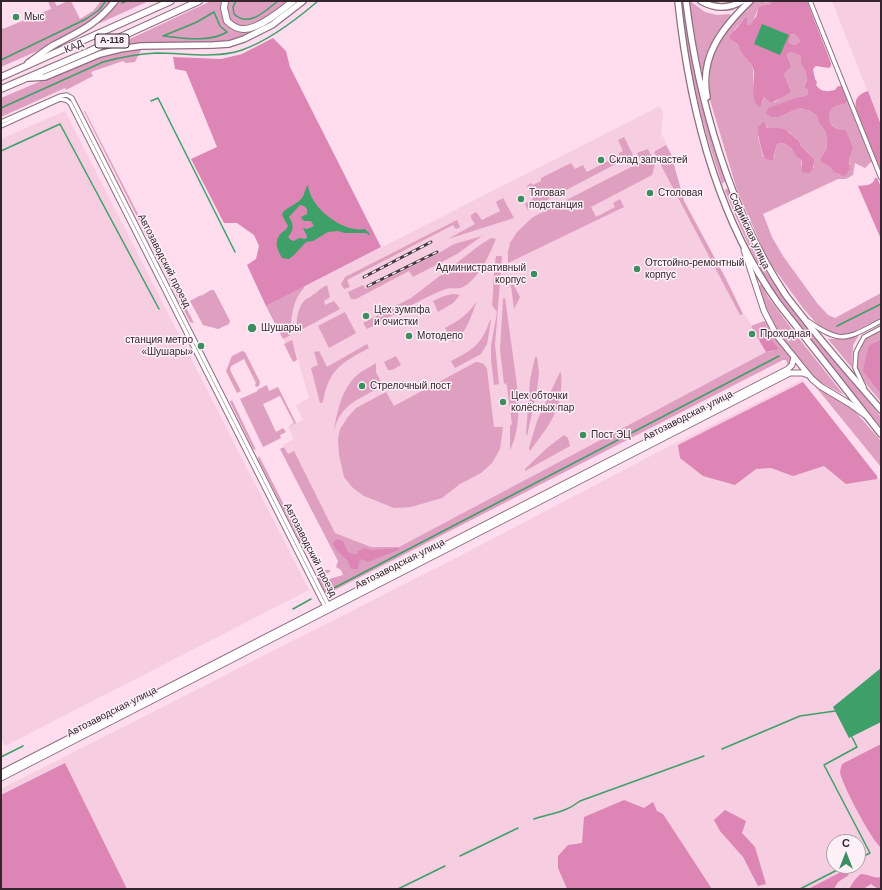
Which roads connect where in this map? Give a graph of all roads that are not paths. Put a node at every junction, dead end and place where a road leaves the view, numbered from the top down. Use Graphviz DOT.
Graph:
graph roads {
  1 [pos="115,1"];
  2 [pos="171,1"];
  3 [pos="199,1"];
  4 [pos="225,1"];
  5 [pos="293,1"];
  6 [pos="303,1"];
  7 [pos="678,1"];
  8 [pos="686,1"];
  9 [pos="702,1"];
  10 [pos="742,1"];
  11 [pos="750,1"];
  12 [pos="810,1"];
  13 [pos="21,68"];
  14 [pos="1,77"];
  15 [pos="25,79"];
  16 [pos="1,89"];
  17 [pos="709,117"];
  18 [pos="1,122"];
  19 [pos="1,126"];
  20 [pos="881,178"];
  21 [pos="732,187"];
  22 [pos="720,191"];
  23 [pos="742,243"];
  24 [pos="805,320"];
  25 [pos="881,321"];
  26 [pos="881,328"];
  27 [pos="794,357"];
  28 [pos="808,375"];
  29 [pos="867,394"];
  30 [pos="881,410"];
  31 [pos="868,418"];
  32 [pos="881,434"];
  33 [pos="328,607"];
  34 [pos="1,773"];
  35 [pos="1,778"];
  1 -- 13 [label="main road"];
  2 -- 13 [label="highway, КАД / А-118"];
  3 -- 15 [label="highway, КАД / А-118"];
  4 -- 5 [label="highway"];
  6 -- 15 [label="main road"];
  7 -- 22 [label="main road, Софийская улица"];
  8 -- 17 [label="main road, Софийская улица"];
  9 -- 10 [label="main road"];
  11 -- 17 [label="main road"];
  12 -- 20 [label="street"];
  13 -- 14 [label="highway, КАД / А-118"];
  15 -- 16 [label="highway, КАД / А-118"];
  17 -- 21 [label="main road, Софийская улица"];
  18 -- 33 [label="street, Автозаводский проезд"];
  19 -- 33 [label="street, Автозаводский проезд"];
  21 -- 22 [label="main road"];
  21 -- 24 [label="main road, Софийская улица"];
  22 -- 23 [label="main road, Софийская улица"];
  23 -- 27 [label="street"];
  23 -- 31 [label="main road, Софийская улица"];
  24 -- 25 [label="street"];
  24 -- 29 [label="main road, Софийская улица"];
  26 -- 29 [label="street"];
  27 -- 28 [label="street"];
  27 -- 33 [label="street, Автозаводская улица"];
  28 -- 31 [label="street"];
  28 -- 33 [label="street, Автозаводская улица"];
  29 -- 30 [label="main road, Софийская улица"];
  31 -- 32 [label="main road, Софийская улица"];
  33 -- 34 [label="street, Автозаводская улица"];
  33 -- 35 [label="street, Автозаводская улица"];
}
